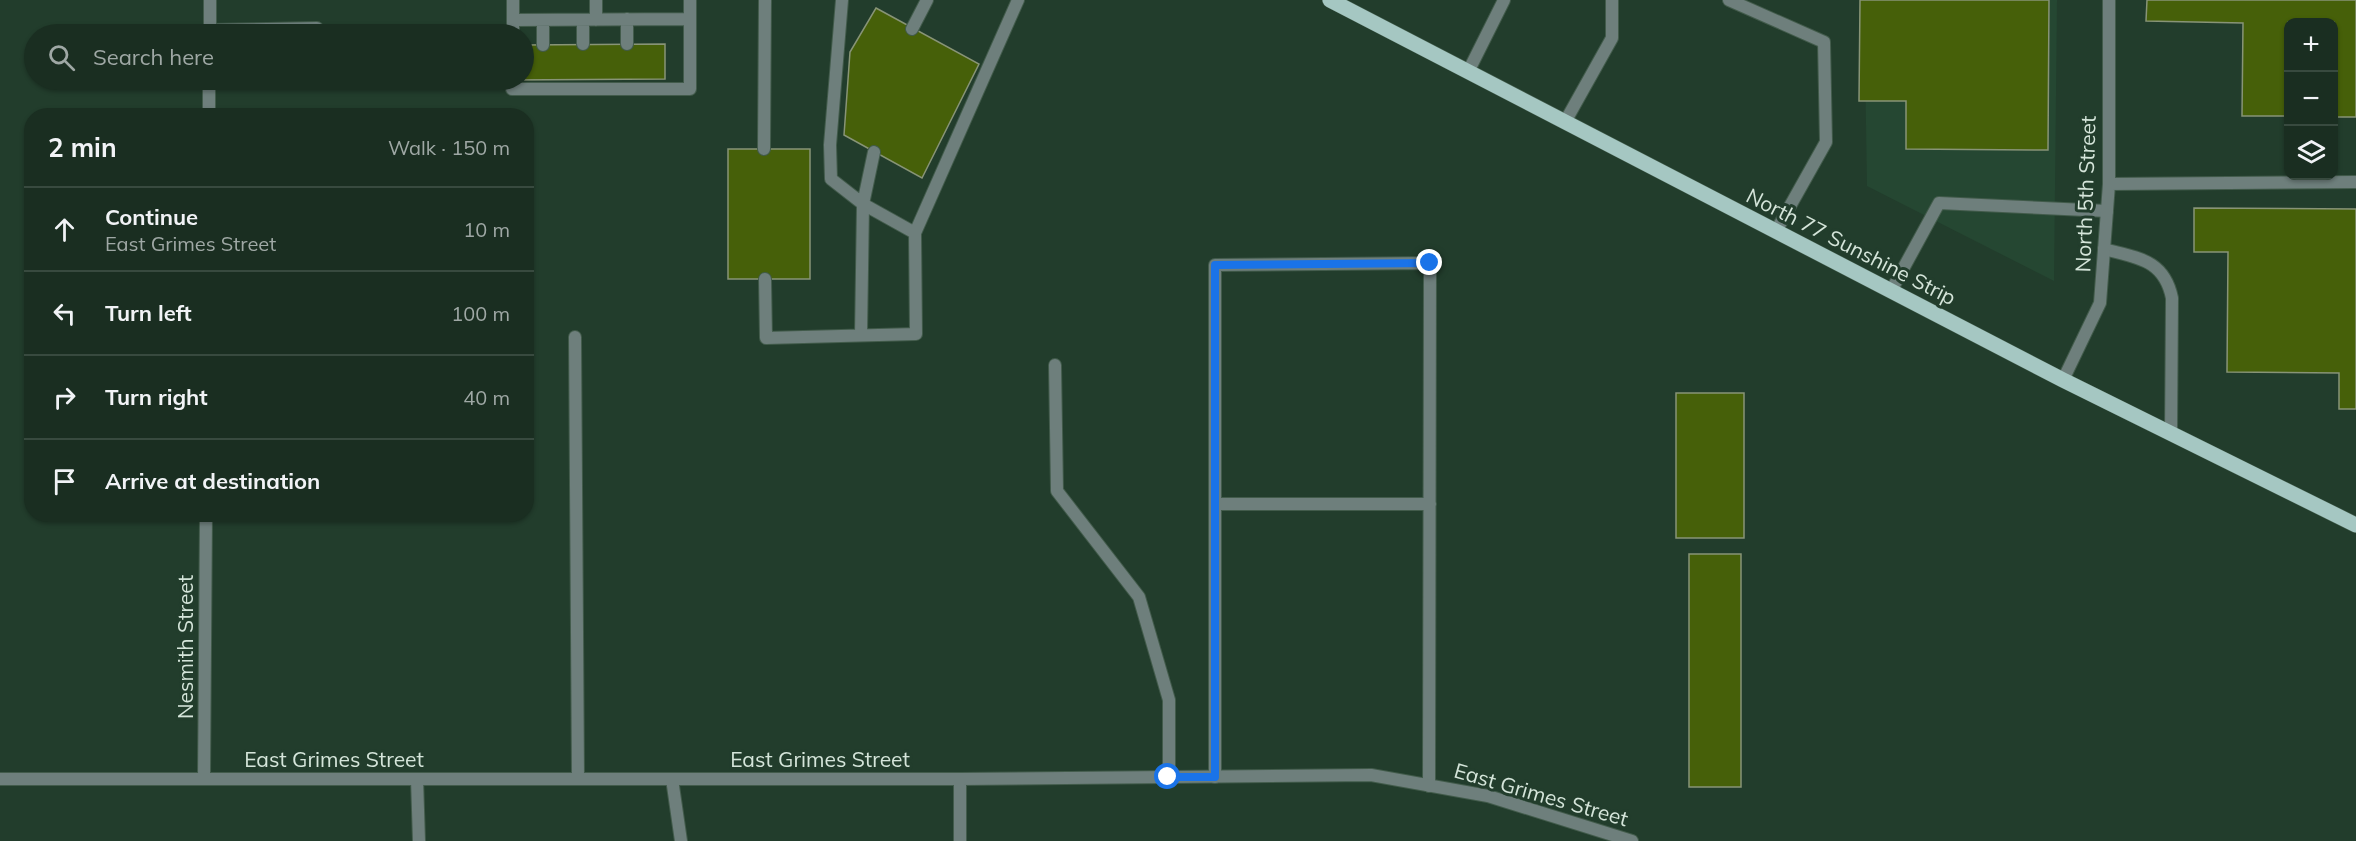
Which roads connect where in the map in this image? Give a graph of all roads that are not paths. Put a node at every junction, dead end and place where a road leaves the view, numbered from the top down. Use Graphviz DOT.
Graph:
graph roads {
  1 [pos="210,0"];
  2 [pos="513,0"];
  3 [pos="596,0"];
  4 [pos="690,0"];
  5 [pos="765,0"];
  6 [pos="842,0"];
  7 [pos="927,0"];
  8 [pos="1330,0"];
  9 [pos="1504,0"];
  10 [pos="1612,0"];
  11 [pos="1729,0"];
  12 [pos="2109,0"];
  13 [pos="1015,1"];
  14 [pos="627,19"];
  15 [pos="690,19"];
  16 [pos="513,20"];
  17 [pos="543,20"];
  18 [pos="590,20"];
  19 [pos="210,24"];
  20 [pos="513,24"];
  21 [pos="912,29"];
  22 [pos="583,44"];
  23 [pos="627,44"];
  24 [pos="543,45"];
  25 [pos="1468,72"];
  26 [pos="534,86"];
  27 [pos="209,90"];
  28 [pos="209,108"];
  29 [pos="1565,122"];
  30 [pos="764,149"];
  31 [pos="874,152"];
  32 [pos="2356,182"];
  33 [pos="2109,184"];
  34 [pos="863,204"];
  35 [pos="2107,211"];
  36 [pos="1776,231"];
  37 [pos="915,233"];
  38 [pos="2104,249"];
  39 [pos="765,279"];
  40 [pos="1891,291"];
  41 [pos="861,335"];
  42 [pos="575,337"];
  43 [pos="1055,365"];
  44 [pos="2063,380"];
  45 [pos="2171,434"];
  46 [pos="1215,504"];
  47 [pos="1430,504"];
  48 [pos="206,522"];
  49 [pos="2356,525"];
  50 [pos="1168,777"];
  51 [pos="1215,777"];
  52 [pos="0,779"];
  53 [pos="204,779"];
  54 [pos="417,779"];
  55 [pos="578,779"];
  56 [pos="672,779"];
  57 [pos="960,779"];
  58 [pos="1429,786"];
  59 [pos="419,841"];
  60 [pos="681,841"];
  61 [pos="960,841"];
  62 [pos="1632,841"];
  1 -- 19 [label="street"];
  2 -- 16 [label="street"];
  3 -- 18 [label="street"];
  4 -- 15 [label="street"];
  5 -- 30 [label="street"];
  6 -- 34 [label="street"];
  7 -- 21 [label="street"];
  8 -- 25 [label="main road, North 77 Sunshine Strip"];
  9 -- 25 [label="street"];
  10 -- 29 [label="street"];
  11 -- 36 [label="street"];
  12 -- 33 [label="street, North 5th Street"];
  13 -- 37 [label="street"];
  14 -- 15 [label="street"];
  14 -- 18 [label="street"];
  14 -- 23 [label="street"];
  15 -- 26 [label="street"];
  16 -- 17 [label="street"];
  16 -- 20 [label="street"];
  17 -- 18 [label="street"];
  17 -- 24 [label="street"];
  18 -- 22 [label="street"];
  25 -- 29 [label="main road, North 77 Sunshine Strip"];
  27 -- 28 [label="street"];
  29 -- 36 [label="main road, North 77 Sunshine Strip"];
  31 -- 34 [label="street"];
  32 -- 33 [label="street"];
  33 -- 35 [label="street, North 5th Street"];
  34 -- 37 [label="street"];
  34 -- 41 [label="street"];
  35 -- 38 [label="street, North 5th Street"];
  35 -- 40 [label="street"];
  36 -- 40 [label="main road, North 77 Sunshine Strip"];
  37 -- 41 [label="street"];
  38 -- 44 [label="street, North 5th Street"];
  38 -- 45 [label="street"];
  39 -- 41 [label="street"];
  40 -- 44 [label="main road, North 77 Sunshine Strip"];
  42 -- 55 [label="street"];
  43 -- 50 [label="street"];
  44 -- 45 [label="main road, North 77 Sunshine Strip"];
  45 -- 49 [label="main road, North 77 Sunshine Strip"];
  46 -- 47 [label="street"];
  46 -- 47 [label="street"];
  46 -- 51 [label="street"];
  47 -- 58 [label="street"];
  48 -- 53 [label="street, Nesmith Street"];
  50 -- 51 [label="street, East Grimes Street"];
  50 -- 57 [label="street, East Grimes Street"];
  51 -- 58 [label="street, East Grimes Street"];
  52 -- 53 [label="street, East Grimes Street"];
  53 -- 54 [label="street, East Grimes Street"];
  54 -- 55 [label="street, East Grimes Street"];
  54 -- 59 [label="street"];
  55 -- 56 [label="street, East Grimes Street"];
  56 -- 57 [label="street, East Grimes Street"];
  56 -- 60 [label="street"];
  57 -- 61 [label="street"];
  58 -- 62 [label="street, East Grimes Street"];
}
